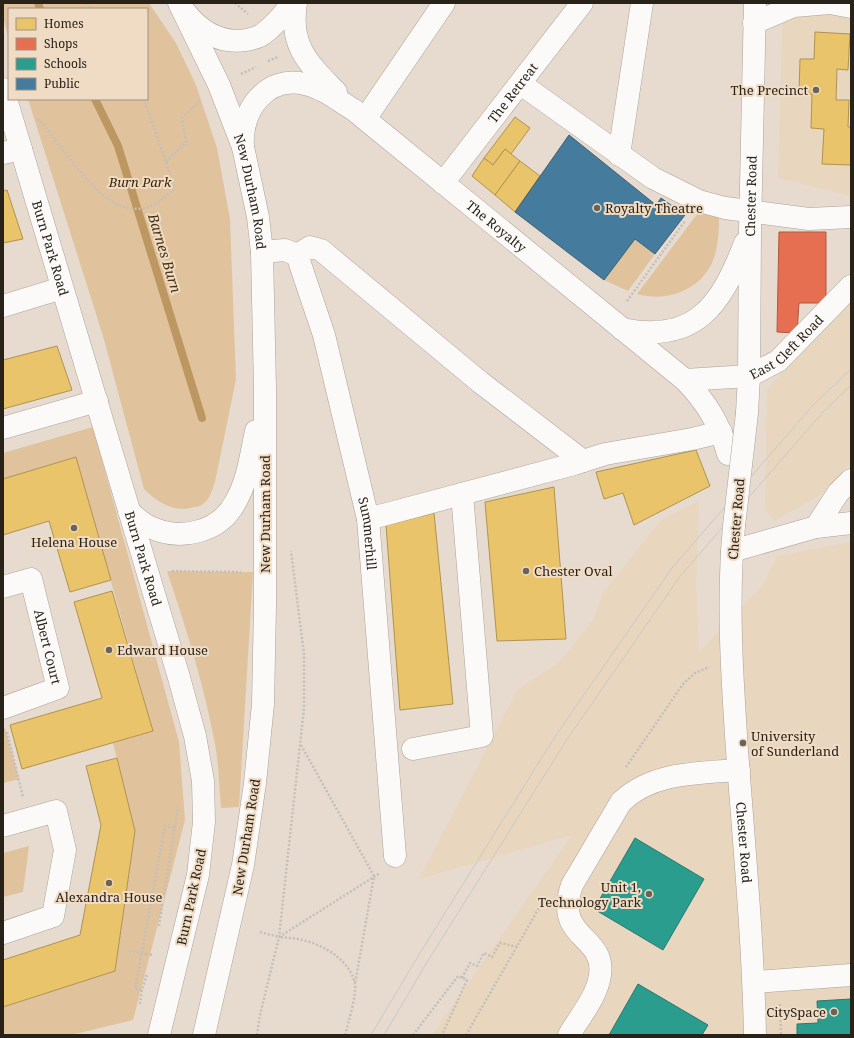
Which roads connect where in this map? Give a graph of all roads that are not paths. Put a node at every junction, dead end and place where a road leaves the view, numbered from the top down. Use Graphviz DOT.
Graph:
graph roads {
  1 [pos="292,3"];
  2 [pos="296,3"];
  3 [pos="444,3"];
  4 [pos="582,3"];
  5 [pos="642,3"];
  6 [pos="182,7"];
  7 [pos="851,7"];
  8 [pos="755,13"];
  9 [pos="521,84"];
  10 [pos="5,97"];
  11 [pos="359,114"];
  12 [pos="243,147"];
  13 [pos="12,151"];
  14 [pos="619,155"];
  15 [pos="443,183"];
  16 [pos="851,217"];
  17 [pos="750,221"];
  18 [pos="262,252"];
  19 [pos="297,255"];
  20 [pos="851,286"];
  21 [pos="62,288"];
  22 [pos="3,306"];
  23 [pos="617,325"];
  24 [pos="749,376"];
  25 [pos="685,380"];
  26 [pos="265,389"];
  27 [pos="97,401"];
  28 [pos="3,428"];
  29 [pos="722,432"];
  30 [pos="583,461"];
  31 [pos="851,480"];
  32 [pos="462,494"];
  33 [pos="129,511"];
  34 [pos="368,519"];
  35 [pos="851,523"];
  36 [pos="734,526"];
  37 [pos="816,527"];
  38 [pos="732,551"];
  39 [pos="3,587"];
  40 [pos="4,716"];
  41 [pos="413,749"];
  42 [pos="739,770"];
  43 [pos="3,826"];
  44 [pos="395,856"];
  45 [pos="3,933"];
  46 [pos="851,975"];
  47 [pos="754,982"];
  48 [pos="160,1035"];
  49 [pos="204,1035"];
  50 [pos="569,1035"];
  51 [pos="755,1035"];
  1 -- 6 [label="main road"];
  2 -- 11 [label="main road"];
  3 -- 11 [label="main road"];
  4 -- 9 [label="main road, The Retreat"];
  5 -- 14 [label="main road"];
  6 -- 12 [label="main road, New Durham Road"];
  7 -- 8 [label="main road"];
  8 -- 17 [label="main road, Chester Road"];
  9 -- 14 [label="main road"];
  9 -- 15 [label="main road, The Retreat"];
  10 -- 13 [label="main road, Burn Park Road"];
  11 -- 12 [label="main road, The Royalty"];
  11 -- 15 [label="main road, The Royalty"];
  12 -- 18 [label="main road, New Durham Road"];
  13 -- 21 [label="main road, Burn Park Road"];
  14 -- 17 [label="main road"];
  15 -- 23 [label="main road, The Royalty"];
  16 -- 17 [label="main road"];
  17 -- 23 [label="main road, The Royalty"];
  17 -- 24 [label="main road, Chester Road"];
  18 -- 19 [label="main road"];
  18 -- 26 [label="main road, New Durham Road"];
  19 -- 30 [label="main road"];
  19 -- 34 [label="main road, Summerhill"];
  20 -- 24 [label="main road, East Cleft Road"];
  21 -- 22 [label="main road"];
  21 -- 27 [label="main road, Burn Park Road"];
  23 -- 25 [label="main road"];
  24 -- 25 [label="main road, East Cleft Road"];
  24 -- 36 [label="main road, Chester Road, bridge"];
  25 -- 29 [label="main road"];
  26 -- 33 [label="main road"];
  26 -- 49 [label="main road, New Durham Road"];
  27 -- 28 [label="main road"];
  27 -- 33 [label="main road, Burn Park Road"];
  29 -- 30 [label="main road"];
  29 -- 36 [label="main road, bridge"];
  30 -- 32 [label="main road"];
  31 -- 37 [label="main road"];
  32 -- 34 [label="main road"];
  32 -- 41 [label="main road"];
  33 -- 48 [label="main road, Burn Park Road"];
  34 -- 44 [label="main road, Summerhill"];
  35 -- 37 [label="main road"];
  36 -- 38 [label="main road, Chester Road"];
  37 -- 38 [label="main road"];
  38 -- 42 [label="main road, Chester Road"];
  39 -- 40 [label="main road, Albert Court"];
  42 -- 47 [label="main road, Chester Road"];
  42 -- 50 [label="main road"];
  43 -- 45 [label="main road"];
  46 -- 47 [label="main road"];
  47 -- 51 [label="main road, Chester Road"];
}
